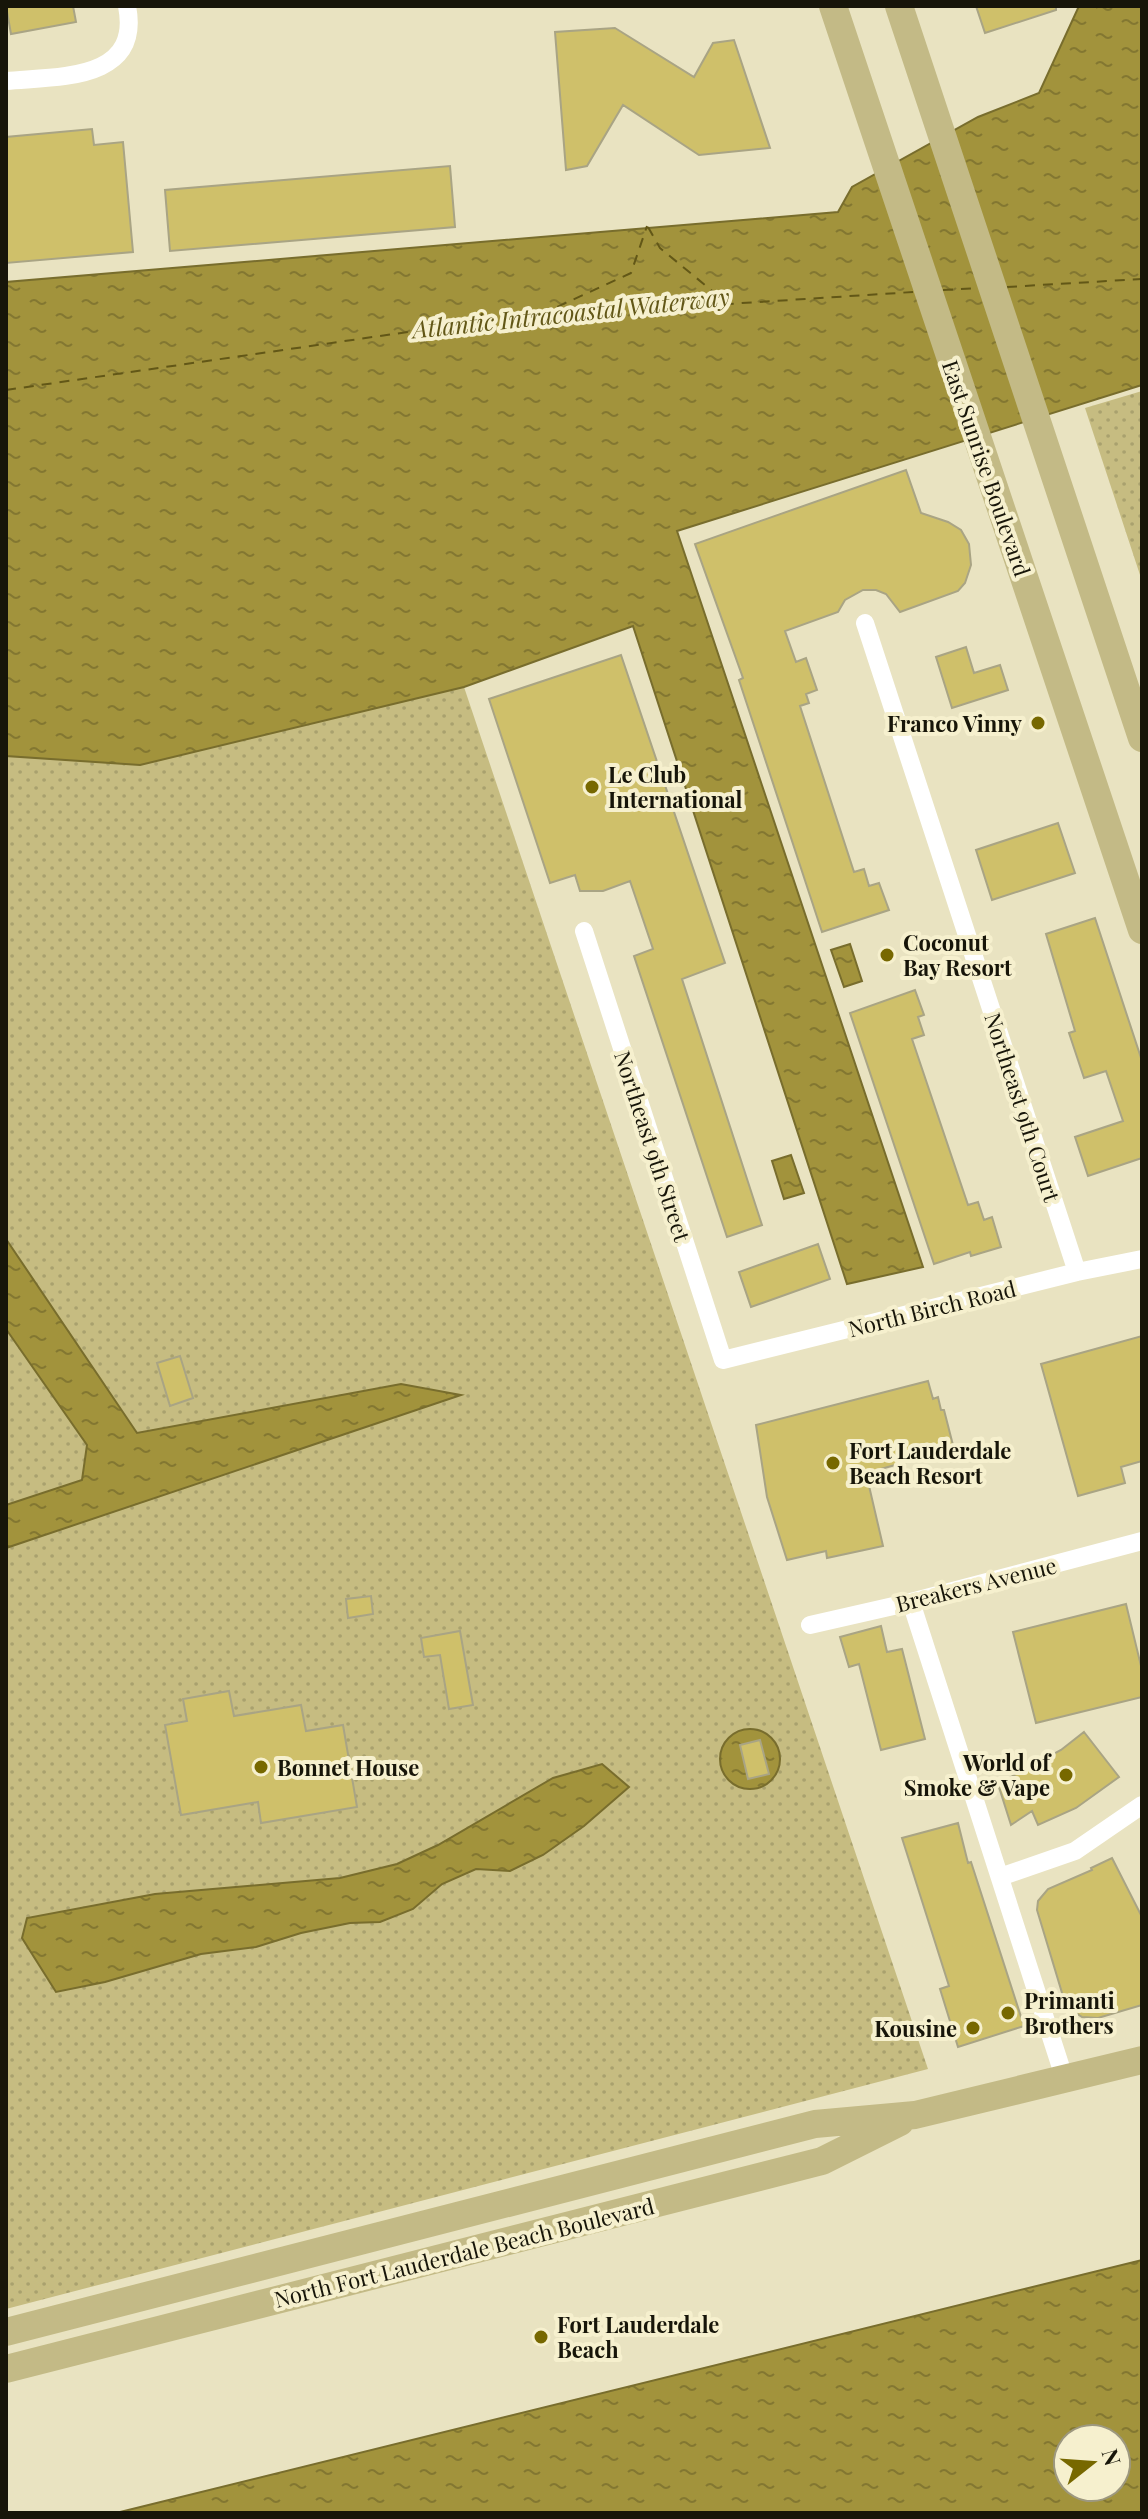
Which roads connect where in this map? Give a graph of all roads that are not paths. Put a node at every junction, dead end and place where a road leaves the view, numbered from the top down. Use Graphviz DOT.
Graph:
graph roads {
  1 [pos="127,6"];
  2 [pos="833,6"];
  3 [pos="899,6"];
  4 [pos="6,81"];
  5 [pos="865,623"];
  6 [pos="1142,738"];
  7 [pos="1142,930"];
  8 [pos="584,931"];
  9 [pos="1142,1259"];
  10 [pos="1077,1272"];
  11 [pos="723,1360"];
  12 [pos="1142,1541"];
  13 [pos="911,1602"];
  14 [pos="810,1625"];
  15 [pos="1142,1805"];
  16 [pos="1000,1877"];
  17 [pos="1142,2060"];
  18 [pos="1064,2077"];
  19 [pos="915,2115"];
  20 [pos="6,2332"];
  21 [pos="6,2369"];
  1 -- 4 [label="street"];
  2 -- 7 [label="main road, East Sunrise Boulevard"];
  3 -- 6 [label="main road"];
  5 -- 10 [label="street, Northeast 9th Court"];
  8 -- 11 [label="street, Northeast 9th Street"];
  9 -- 10 [label="street, North Birch Road"];
  10 -- 11 [label="street, North Birch Road"];
  12 -- 13 [label="street, Breakers Avenue"];
  13 -- 14 [label="street, Breakers Avenue"];
  13 -- 16 [label="street"];
  15 -- 16 [label="street"];
  16 -- 18 [label="street"];
  17 -- 18 [label="main road, North Fort Lauderdale Beach Boulevard"];
  18 -- 19 [label="main road, North Fort Lauderdale Beach Boulevard"];
  19 -- 20 [label="main road, North Fort Lauderdale Beach Boulevard"];
  19 -- 21 [label="main road, North Fort Lauderdale Beach Boulevard"];
}
